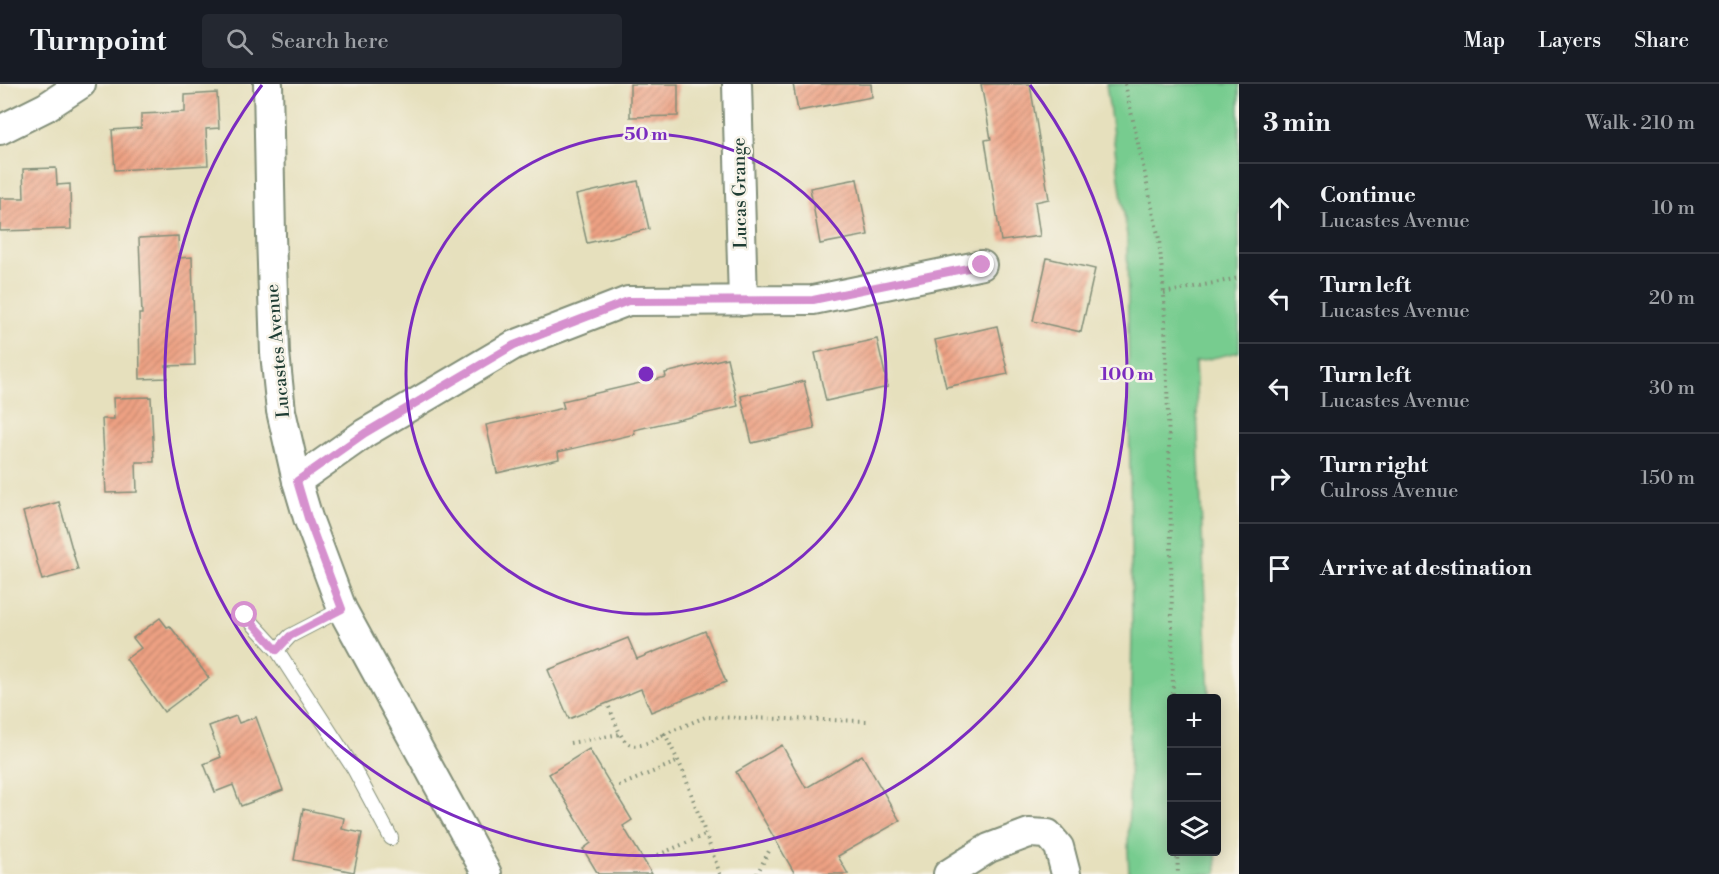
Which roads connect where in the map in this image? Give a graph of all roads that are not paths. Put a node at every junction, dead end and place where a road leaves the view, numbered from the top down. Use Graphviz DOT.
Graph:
graph roads {
  1 [pos="81,84"];
  2 [pos="268,84"];
  3 [pos="737,84"];
  4 [pos="0,130"];
  5 [pos="982,265"];
  6 [pos="743,301"];
  7 [pos="297,481"];
  8 [pos="342,609"];
  9 [pos="245,615"];
  10 [pos="277,650"];
  11 [pos="391,838"];
  12 [pos="487,874"];
  13 [pos="948,874"];
  14 [pos="1066,874"];
  1 -- 4 [label="street"];
  2 -- 7 [label="street, Lucastes Avenue"];
  3 -- 6 [label="street, Lucas Grange"];
  5 -- 6 [label="street"];
  6 -- 7 [label="street"];
  7 -- 8 [label="street, Lucastes Avenue"];
  8 -- 10 [label="lane"];
  8 -- 12 [label="street, Lucastes Avenue"];
  9 -- 10 [label="lane"];
  10 -- 11 [label="lane"];
  13 -- 14 [label="street"];
}
